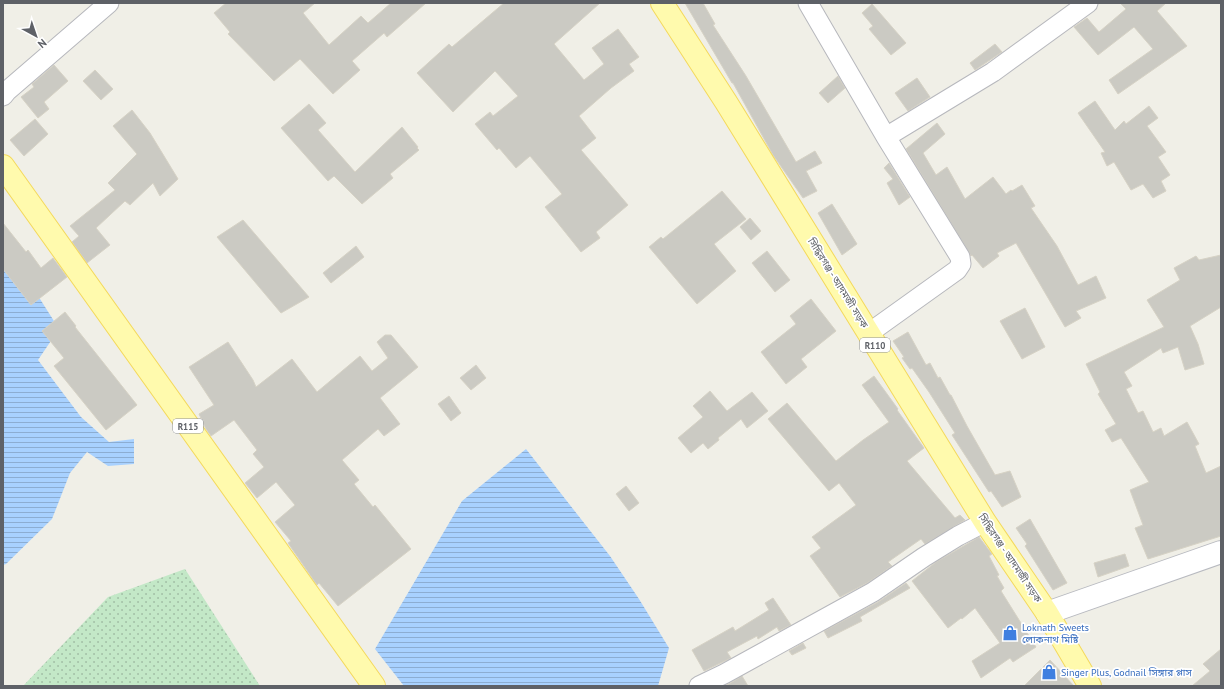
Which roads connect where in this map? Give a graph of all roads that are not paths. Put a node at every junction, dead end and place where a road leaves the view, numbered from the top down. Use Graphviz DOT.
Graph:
graph roads {
  1 [pos="109,3"];
  2 [pos="662,3"];
  3 [pos="808,3"];
  4 [pos="1088,3"];
  5 [pos="3,96"];
  6 [pos="886,137"];
  7 [pos="3,166"];
  8 [pos="868,334"];
  9 [pos="985,522"];
  10 [pos="1221,552"];
  11 [pos="1047,613"];
  12 [pos="374,686"];
  13 [pos="699,686"];
  14 [pos="1090,686"];
  1 -- 5 [label="street"];
  2 -- 8 [label="main road, সিদ্ধিরগঞ্জ - আদমজী সড়ক / R110"];
  3 -- 6 [label="street"];
  4 -- 6 [label="street"];
  6 -- 8 [label="street"];
  7 -- 12 [label="main road, R115"];
  8 -- 9 [label="main road, সিদ্ধিরগঞ্জ - আদমজী সড়ক / R110"];
  9 -- 11 [label="main road, সিদ্ধিরগঞ্জ - আদমজী সড়ক / R110"];
  9 -- 13 [label="street"];
  10 -- 11 [label="street"];
  11 -- 14 [label="main road, সিদ্ধিরগঞ্জ - আদমজী সড়ক / R110"];
}
